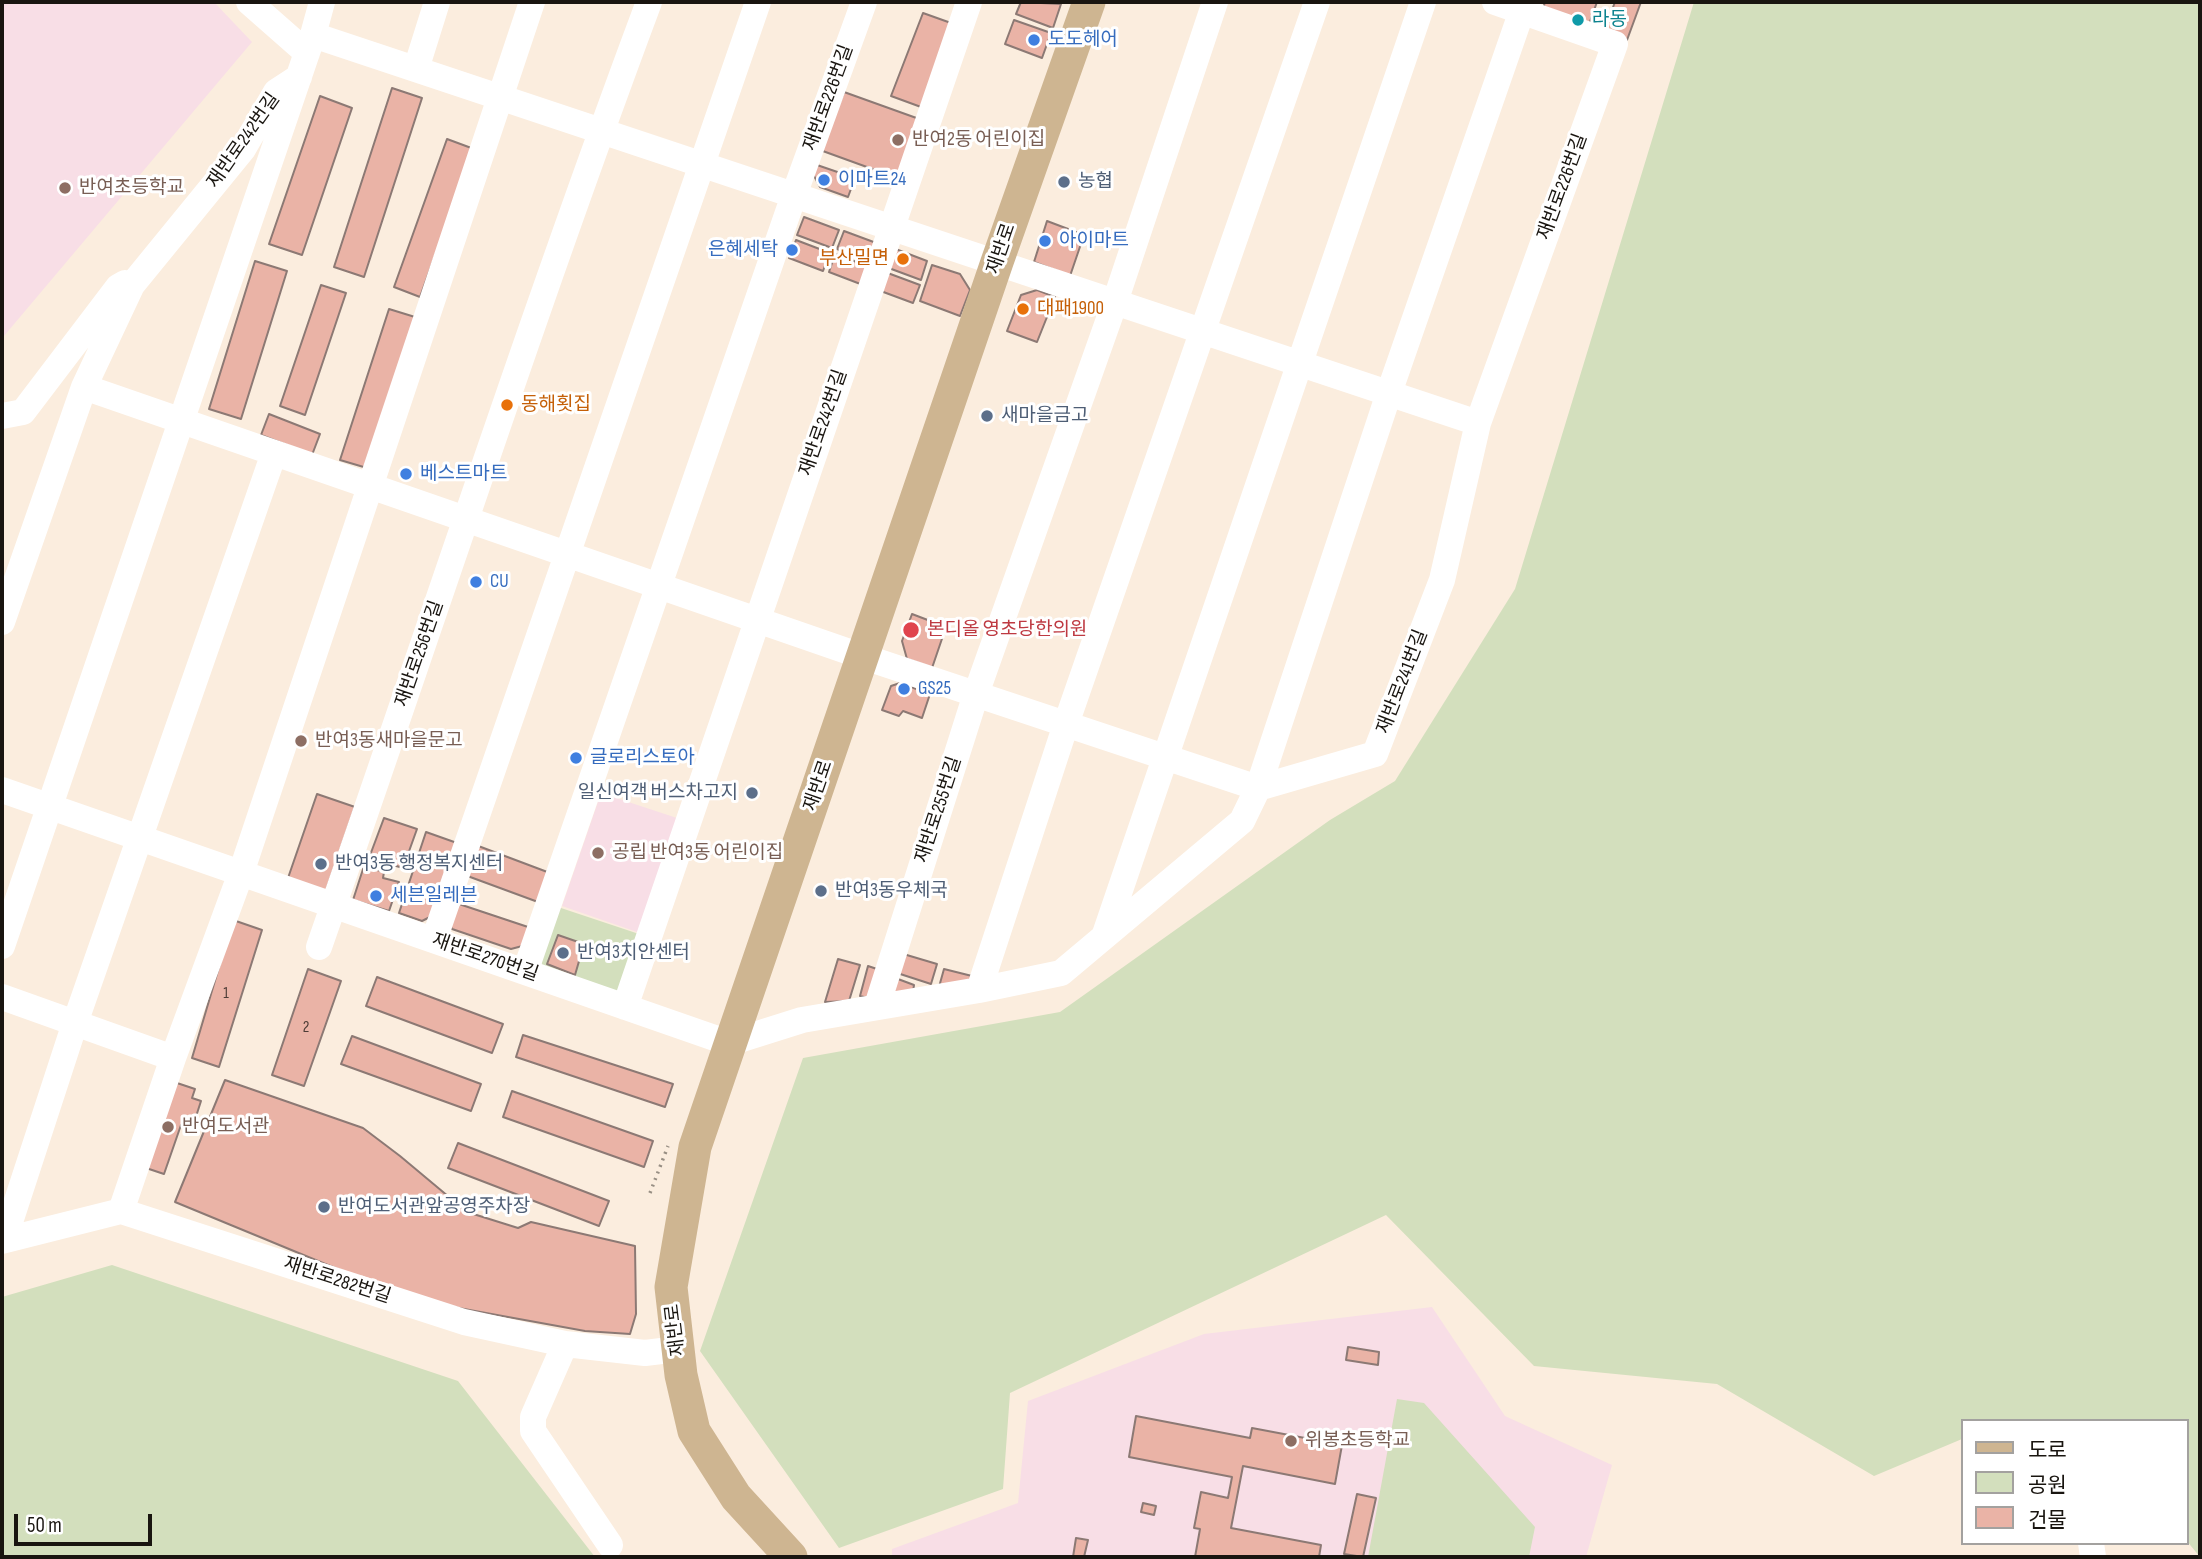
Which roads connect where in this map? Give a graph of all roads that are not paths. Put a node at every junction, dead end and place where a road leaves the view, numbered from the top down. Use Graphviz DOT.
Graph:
graph roads {
  1 [pos="249,2"];
  2 [pos="322,2"];
  3 [pos="437,2"];
  4 [pos="533,2"];
  5 [pos="649,2"];
  6 [pos="758,2"];
  7 [pos="864,2"];
  8 [pos="969,2"];
  9 [pos="1089,2"];
  10 [pos="1215,2"];
  11 [pos="1317,2"];
  12 [pos="1423,2"];
  13 [pos="1495,2"];
  14 [pos="1523,6"];
  15 [pos="306,55"];
  16 [pos="416,69"];
  17 [pos="501,97"];
  18 [pos="601,130"];
  19 [pos="701,164"];
  20 [pos="794,195"];
  21 [pos="891,227"];
  22 [pos="997,262"];
  23 [pos="142,274"];
  24 [pos="1115,302"];
  25 [pos="1203,331"];
  26 [pos="1300,363"];
  27 [pos="84,387"];
  28 [pos="1389,393"];
  29 [pos="2,416"];
  30 [pos="183,421"];
  31 [pos="1478,423"];
  32 [pos="274,453"];
  33 [pos="370,486"];
  34 [pos="466,519"];
  35 [pos="567,554"];
  36 [pos="658,586"];
  37 [pos="757,620"];
  38 [pos="2,622"];
  39 [pos="864,657"];
  40 [pos="976,694"];
  41 [pos="1066,724"];
  42 [pos="1165,757"];
  43 [pos="1258,788"];
  44 [pos="2,790"];
  45 [pos="51,807"];
  46 [pos="141,838"];
  47 [pos="241,873"];
  48 [pos="334,906"];
  49 [pos="1104,937"];
  50 [pos="434,940"];
  51 [pos="2,946"];
  52 [pos="319,947"];
  53 [pos="525,972"];
  54 [pos="979,990"];
  55 [pos="2,997"];
  56 [pos="877,1006"];
  57 [pos="625,1007"];
  58 [pos="75,1023"];
  59 [pos="729,1043"];
  60 [pos="173,1058"];
  61 [pos="121,1211"];
  62 [pos="4,1240"];
  63 [pos="565,1344"];
  64 [pos="678,1349"];
  65 [pos="610,1545"];
  66 [pos="791,1557"];
  1 -- 15 [label="street"];
  2 -- 15 [label="street"];
  3 -- 16 [label="street"];
  4 -- 17 [label="street"];
  5 -- 18 [label="street"];
  6 -- 19 [label="street"];
  7 -- 20 [label="street, 재반로226번길"];
  8 -- 21 [label="street"];
  9 -- 22 [label="main road, 재반로"];
  10 -- 24 [label="street"];
  11 -- 25 [label="street"];
  12 -- 26 [label="street"];
  13 -- 14 [label="street, 재반로226번길"];
  14 -- 28 [label="street"];
  14 -- 31 [label="street, 재반로226번길"];
  15 -- 16 [label="street"];
  15 -- 23 [label="street, 재반로242번길"];
  15 -- 30 [label="street, 재반로242번길"];
  16 -- 17 [label="street"];
  17 -- 18 [label="street"];
  17 -- 33 [label="street"];
  18 -- 19 [label="street"];
  18 -- 34 [label="street"];
  19 -- 20 [label="street"];
  19 -- 35 [label="street"];
  20 -- 21 [label="street"];
  20 -- 36 [label="street"];
  21 -- 22 [label="street"];
  21 -- 37 [label="street, 재반로242번길"];
  22 -- 24 [label="street"];
  22 -- 39 [label="main road, 재반로"];
  23 -- 27 [label="street, 재반로242번길"];
  23 -- 29 [label="street"];
  24 -- 25 [label="street"];
  24 -- 40 [label="street"];
  25 -- 26 [label="street"];
  25 -- 41 [label="street"];
  26 -- 28 [label="street"];
  26 -- 42 [label="street"];
  27 -- 30 [label="street"];
  27 -- 38 [label="street"];
  28 -- 31 [label="street"];
  28 -- 43 [label="street"];
  30 -- 32 [label="street"];
  30 -- 45 [label="street"];
  31 -- 43 [label="street, 재반로241번길"];
  32 -- 33 [label="street"];
  32 -- 46 [label="street"];
  33 -- 34 [label="street"];
  33 -- 47 [label="street"];
  34 -- 35 [label="street"];
  34 -- 48 [label="street, 재반로256번길"];
  35 -- 36 [label="street"];
  35 -- 50 [label="street"];
  36 -- 37 [label="street"];
  36 -- 53 [label="street"];
  37 -- 39 [label="street"];
  37 -- 57 [label="street"];
  39 -- 40 [label="street"];
  39 -- 59 [label="main road, 재반로"];
  40 -- 41 [label="street"];
  40 -- 56 [label="street, 재반로255번길"];
  41 -- 42 [label="street"];
  41 -- 54 [label="street"];
  42 -- 43 [label="street"];
  42 -- 49 [label="street"];
  43 -- 49 [label="street"];
  44 -- 45 [label="street, 재반로270번길"];
  45 -- 46 [label="street, 재반로270번길"];
  45 -- 51 [label="street"];
  46 -- 47 [label="street, 재반로270번길"];
  46 -- 58 [label="street"];
  47 -- 48 [label="street, 재반로270번길"];
  47 -- 60 [label="street"];
  48 -- 50 [label="street, 재반로270번길"];
  48 -- 52 [label="street, 재반로256번길"];
  49 -- 54 [label="street"];
  50 -- 53 [label="street, 재반로270번길"];
  53 -- 57 [label="street, 재반로270번길"];
  54 -- 56 [label="street"];
  55 -- 58 [label="street"];
  56 -- 59 [label="street"];
  57 -- 59 [label="street, 재반로270번길"];
  58 -- 60 [label="street"];
  58 -- 62 [label="street"];
  59 -- 64 [label="main road, 재반로"];
  60 -- 61 [label="street"];
  61 -- 62 [label="street"];
  61 -- 63 [label="street, 재반로282번길"];
  63 -- 64 [label="street, 재반로282번길"];
  63 -- 65 [label="street"];
  64 -- 66 [label="main road, 재반로"];
}
